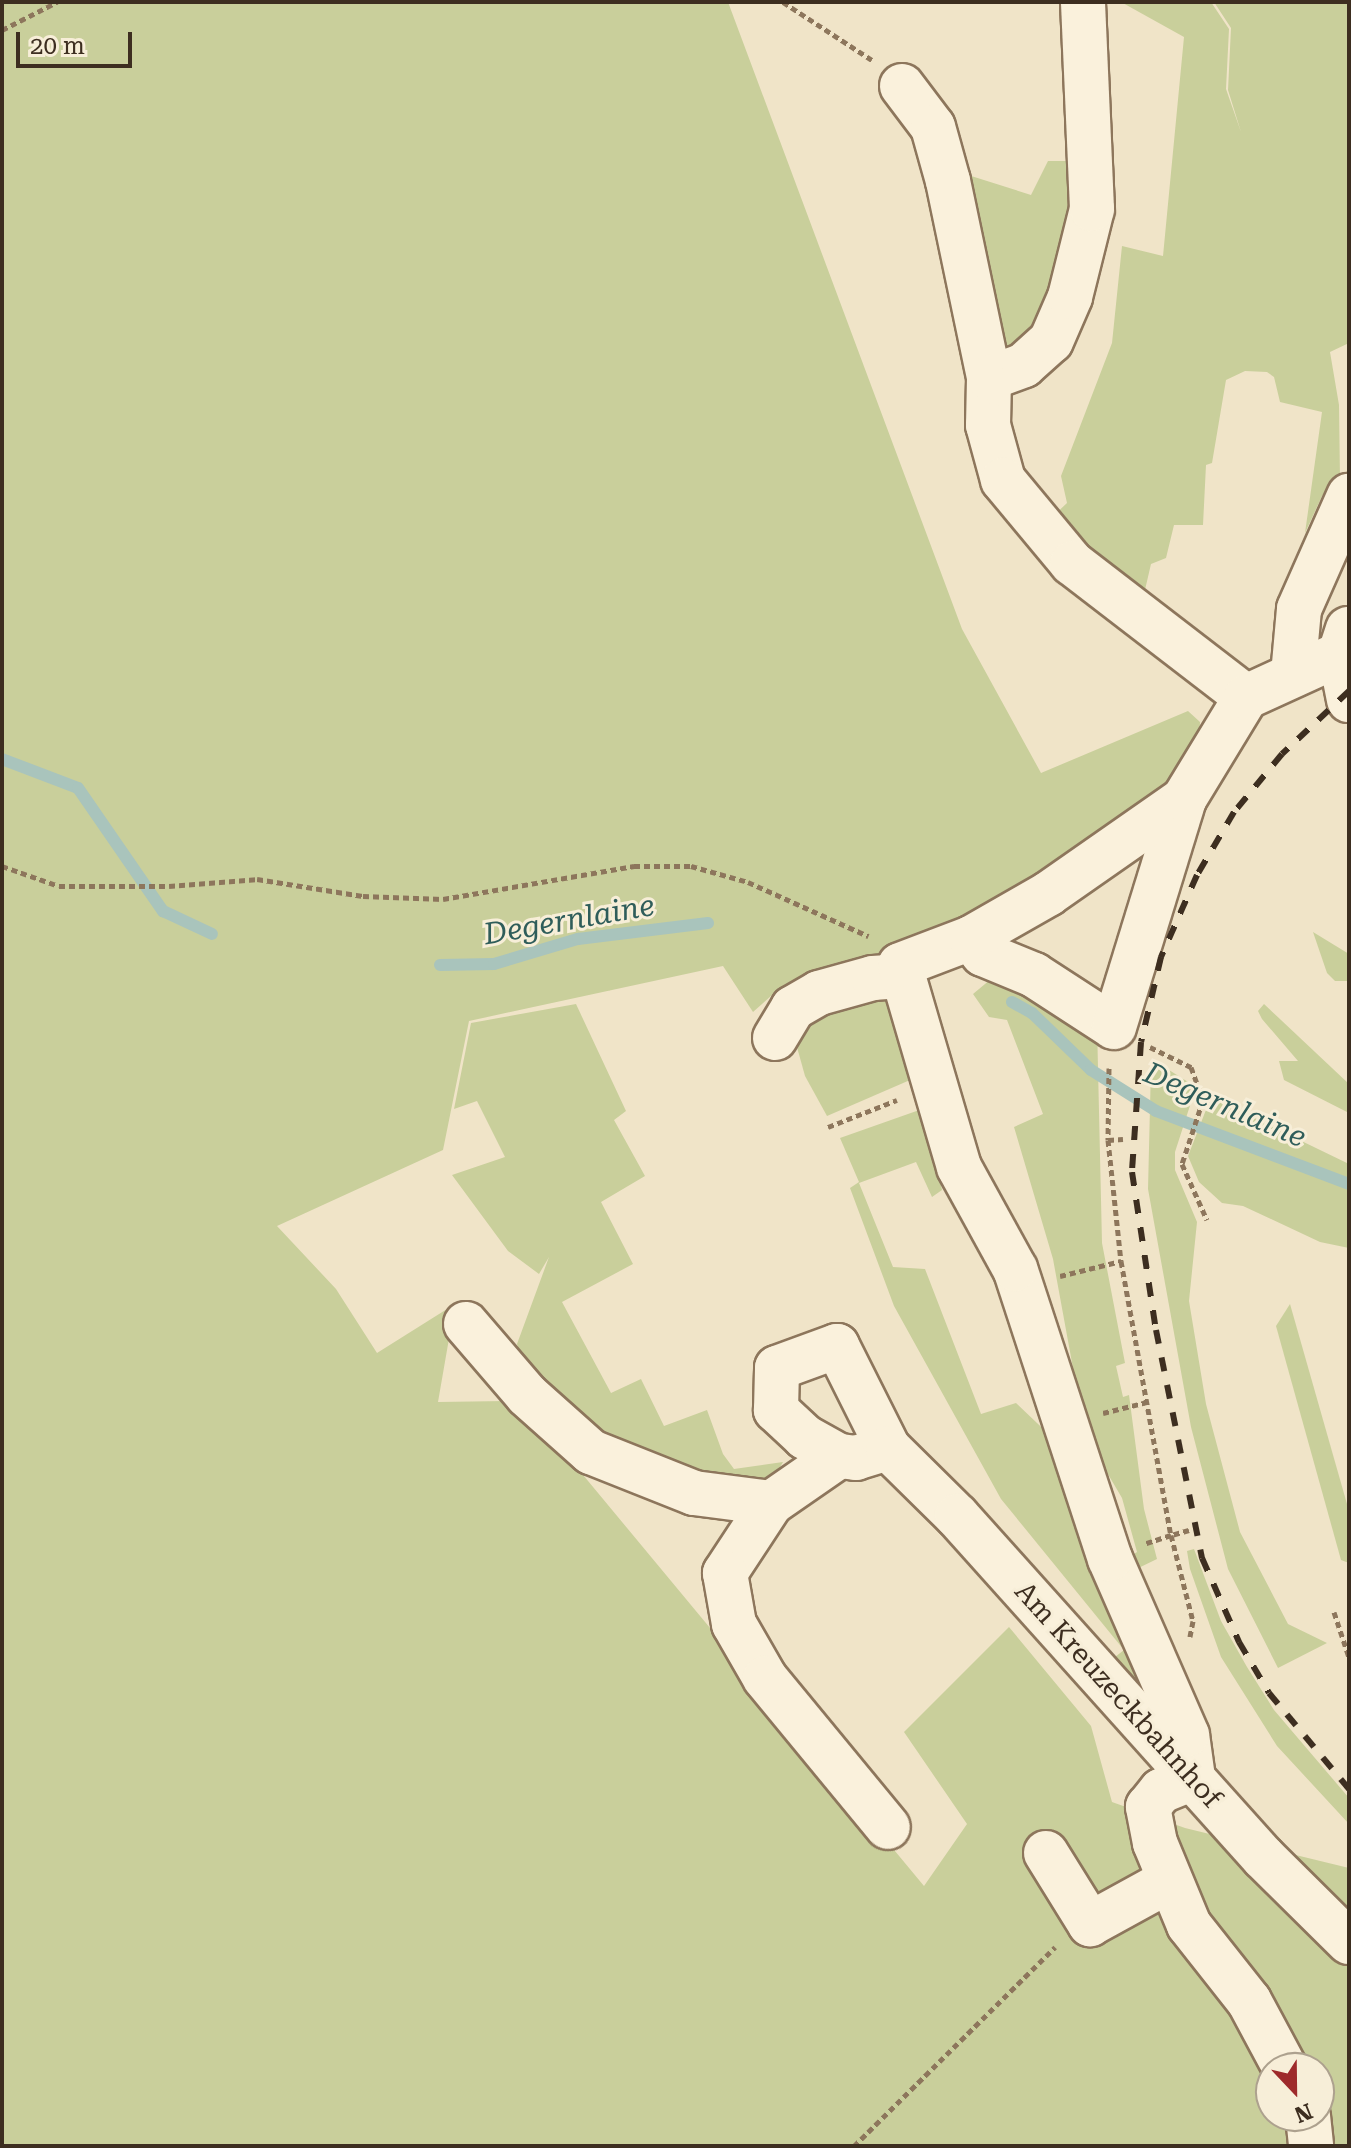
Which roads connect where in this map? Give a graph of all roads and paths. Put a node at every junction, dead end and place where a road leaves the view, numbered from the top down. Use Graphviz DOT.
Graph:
graph roads {
  1 [pos="57,2"];
  2 [pos="783,2"];
  3 [pos="1083,2"];
  4 [pos="2,30"];
  5 [pos="902,86"];
  6 [pos="989,378"];
  7 [pos="1349,496"];
  8 [pos="1345,641"];
  9 [pos="1293,675"];
  10 [pos="1246,697"];
  11 [pos="1349,700"];
  12 [pos="1184,799"];
  13 [pos="2,866"];
  14 [pos="971,938"];
  15 [pos="902,970"];
  16 [pos="775,1038"];
  17 [pos="1109,1061"];
  18 [pos="1191,1067"];
  19 [pos="935,1086"];
  20 [pos="828,1127"];
  21 [pos="1123,1139"];
  22 [pos="1108,1140"];
  23 [pos="1207,1220"];
  24 [pos="1121,1261"];
  25 [pos="1106,1265"];
  26 [pos="466,1324"];
  27 [pos="1147,1402"];
  28 [pos="1130,1407"];
  29 [pos="888,1448"];
  30 [pos="839,1456"];
  31 [pos="771,1503"];
  32 [pos="1189,1530"];
  33 [pos="1171,1535"];
  34 [pos="1152,1540"];
  35 [pos="1334,1612"];
  36 [pos="1349,1657"];
  37 [pos="1162,1677"];
  38 [pos="1193,1778"];
  39 [pos="888,1827"];
  40 [pos="1046,1853"];
  41 [pos="1170,1880"];
  42 [pos="1090,1924"];
  43 [pos="1349,1942"];
  44 [pos="1276,2052"];
  45 [pos="854,2146"];
  1 -- 4 [label="path"];
  2 -- 5 [label="path"];
  3 -- 6 [label="street"];
  5 -- 6 [label="street"];
  6 -- 10 [label="street"];
  7 -- 9 [label="street"];
  8 -- 9 [label="street"];
  8 -- 11 [label="street"];
  9 -- 10 [label="street"];
  10 -- 12 [label="street"];
  12 -- 14 [label="street"];
  12 -- 14 [label="street"];
  13 -- 15 [label="path"];
  14 -- 15 [label="street"];
  15 -- 16 [label="street"];
  15 -- 19 [label="street"];
  17 -- 22 [label="path"];
  18 -- 23 [label="path"];
  19 -- 20 [label="path"];
  19 -- 37 [label="street"];
  21 -- 22 [label="path"];
  22 -- 24 [label="path"];
  24 -- 25 [label="path"];
  24 -- 27 [label="path"];
  26 -- 31 [label="street"];
  27 -- 28 [label="path"];
  27 -- 33 [label="path"];
  29 -- 30 [label="street"];
  29 -- 30 [label="street, Am Kreuzeckbahnhof"];
  29 -- 38 [label="street, Am Kreuzeckbahnhof"];
  30 -- 31 [label="street"];
  31 -- 39 [label="street"];
  32 -- 33 [label="path"];
  33 -- 34 [label="path"];
  33 -- 37 [label="path"];
  35 -- 36 [label="path"];
  37 -- 38 [label="street"];
  38 -- 41 [label="street, Am Kreuzeckbahnhof"];
  38 -- 43 [label="street, Am Kreuzeckbahnhof"];
  40 -- 42 [label="street"];
  41 -- 42 [label="street"];
  41 -- 44 [label="street, Am Kreuzeckbahnhof"];
  42 -- 45 [label="path"];
}
